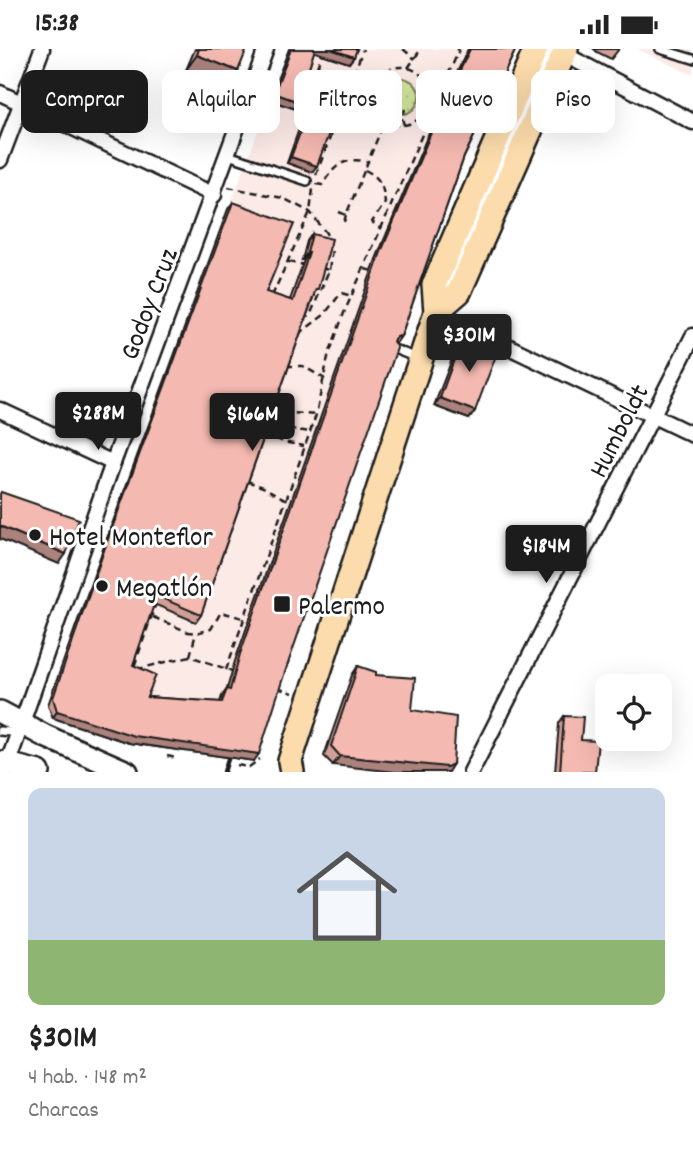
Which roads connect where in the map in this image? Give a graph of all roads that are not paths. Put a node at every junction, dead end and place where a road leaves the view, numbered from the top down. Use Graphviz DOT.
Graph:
graph roads {
  1 [pos="42,49"];
  2 [pos="266,49"];
  3 [pos="536,49"];
  4 [pos="660,49"];
  5 [pos="558,50"];
  6 [pos="693,59"];
  7 [pos="34,70"];
  8 [pos="0,93"];
  9 [pos="21,103"];
  10 [pos="21,106"];
  11 [pos="693,122"];
  12 [pos="85,133"];
  13 [pos="228,155"];
  14 [pos="0,160"];
  15 [pos="310,182"];
  16 [pos="214,195"];
  17 [pos="436,312"];
  18 [pos="693,336"];
  19 [pos="394,349"];
  20 [pos="421,359"];
  21 [pos="0,410"];
  22 [pos="652,415"];
  23 [pos="693,435"];
  24 [pos="113,463"];
  25 [pos="0,712"];
  26 [pos="20,728"];
  27 [pos="0,731"];
  28 [pos="3,761"];
  29 [pos="39,772"];
  30 [pos="127,772"];
  31 [pos="292,772"];
  32 [pos="471,772"];
  1 -- 7 [label="street"];
  2 -- 13 [label="street, Godoy Cruz"];
  3 -- 17 [label="main road"];
  4 -- 6 [label="lane"];
  5 -- 11 [label="street"];
  5 -- 17 [label="main road"];
  8 -- 9 [label="street"];
  10 -- 14 [label="street"];
  12 -- 16 [label="street"];
  13 -- 15 [label="lane"];
  13 -- 16 [label="street, Godoy Cruz"];
  16 -- 24 [label="street, Godoy Cruz"];
  17 -- 20 [label="main road"];
  17 -- 22 [label="street"];
  18 -- 22 [label="street, Humboldt"];
  19 -- 20 [label="lane"];
  20 -- 31 [label="main road"];
  21 -- 24 [label="street"];
  22 -- 23 [label="street"];
  22 -- 32 [label="street, Humboldt"];
  24 -- 26 [label="street, Godoy Cruz"];
  25 -- 26 [label="main road"];
  26 -- 27 [label="lane"];
  26 -- 28 [label="street, Godoy Cruz"];
  26 -- 30 [label="main road"];
  28 -- 29 [label="main road"];
}
